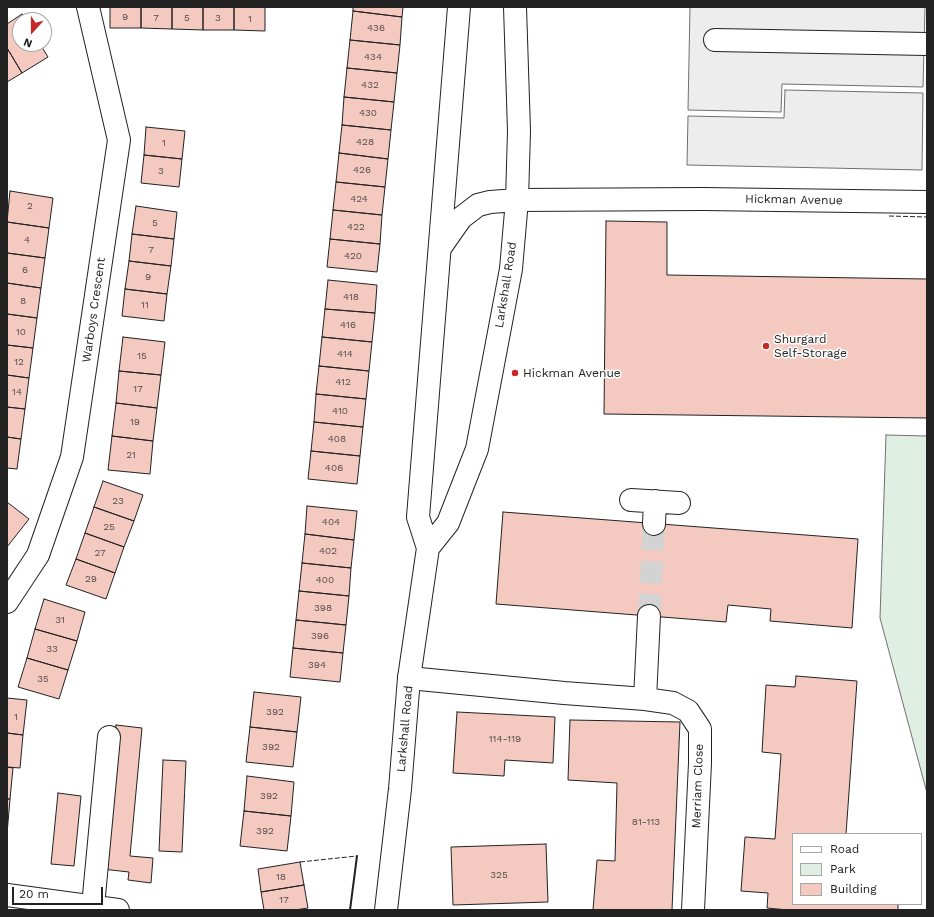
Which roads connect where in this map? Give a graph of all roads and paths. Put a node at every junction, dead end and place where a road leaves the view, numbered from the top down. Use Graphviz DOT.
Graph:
graph roads {
  1 [pos="88,7"];
  2 [pos="459,7"];
  3 [pos="515,7"];
  4 [pos="715,40"];
  5 [pos="927,44"];
  6 [pos="517,200"];
  7 [pos="927,202"];
  8 [pos="439,248"];
  9 [pos="631,500"];
  10 [pos="655,501"];
  11 [pos="679,503"];
  12 [pos="654,524"];
  13 [pos="428,548"];
  14 [pos="7,602"];
  15 [pos="649,616"];
  16 [pos="408,678"];
  17 [pos="645,699"];
  18 [pos="109,736"];
  19 [pos="7,895"];
  20 [pos="93,906"];
  21 [pos="118,910"];
  22 [pos="386,910"];
  23 [pos="693,910"];
  1 -- 14 [label="street, Warboys Crescent"];
  2 -- 8 [label="street, Larkshall Road"];
  3 -- 6 [label="street, Larkshall Road"];
  4 -- 5 [label="street"];
  6 -- 7 [label="street, Hickman Avenue"];
  6 -- 8 [label="street, Hickman Avenue"];
  6 -- 13 [label="street, Larkshall Road"];
  8 -- 13 [label="street, Larkshall Road"];
  9 -- 10 [label="street"];
  10 -- 11 [label="street"];
  10 -- 12 [label="street"];
  13 -- 16 [label="street, Larkshall Road"];
  15 -- 17 [label="street"];
  16 -- 17 [label="street, Merriam Close"];
  16 -- 22 [label="street, Larkshall Road"];
  17 -- 23 [label="street, Merriam Close"];
  18 -- 20 [label="street"];
  19 -- 20 [label="street"];
  20 -- 21 [label="street"];
}
